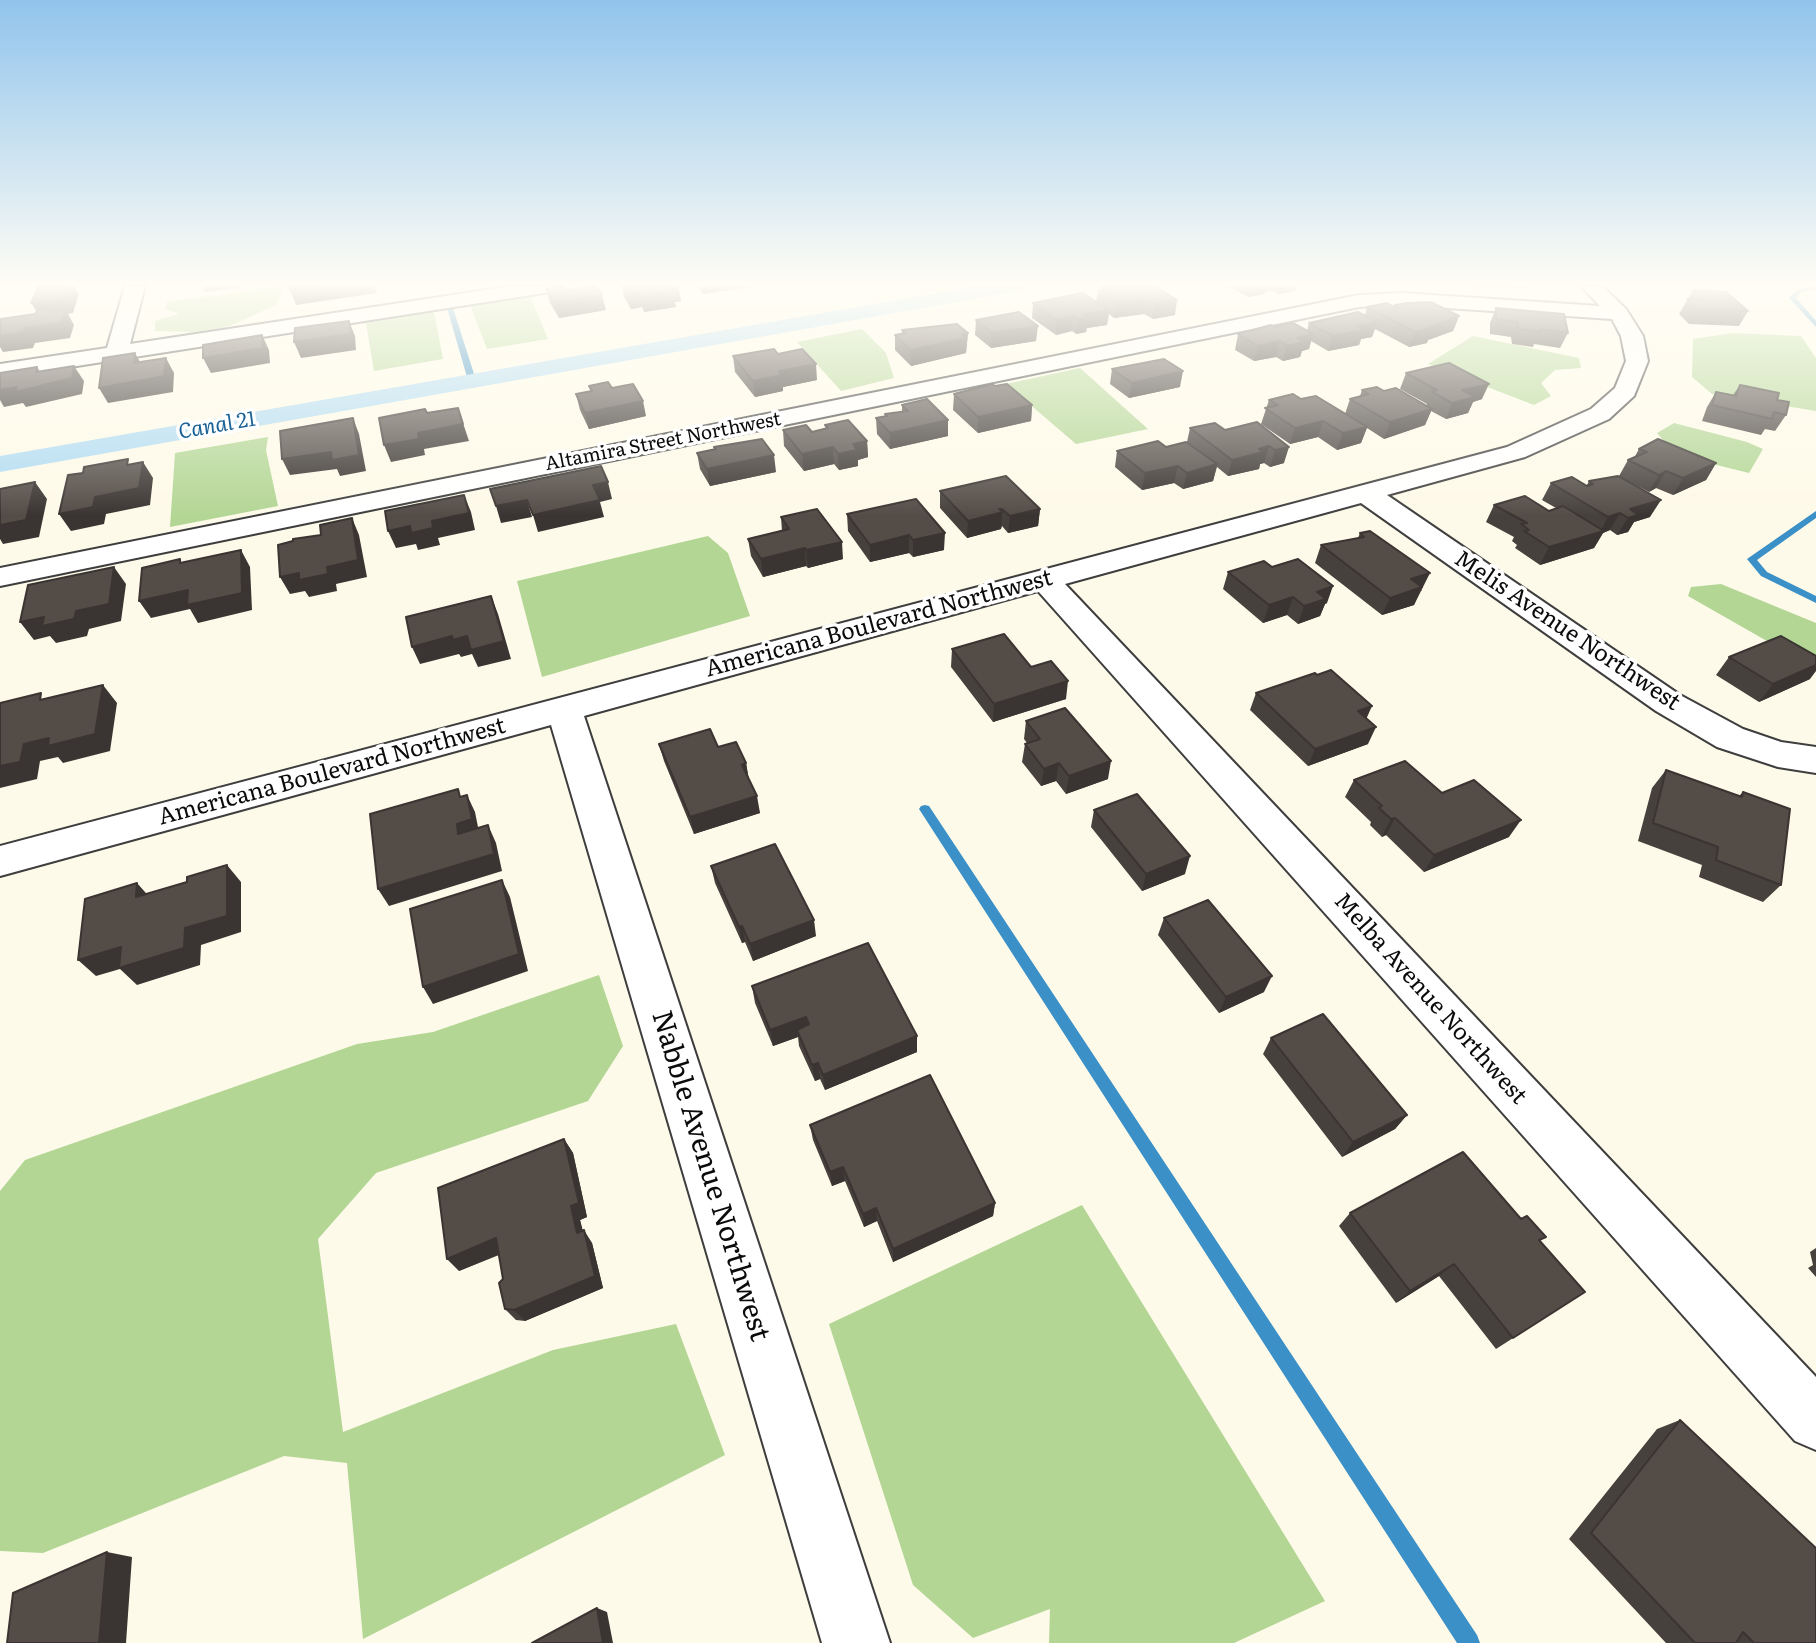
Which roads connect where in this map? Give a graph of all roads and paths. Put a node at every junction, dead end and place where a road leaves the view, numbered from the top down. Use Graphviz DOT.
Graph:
graph roads {
  1 [pos="54,363"];
  2 [pos="1055,363"];
  3 [pos="1636,363"];
  4 [pos="0,371"];
  5 [pos="1365,493"];
  6 [pos="0,577"];
  7 [pos="1044,579"];
  8 [pos="564,709"];
  9 [pos="1816,760"];
  10 [pos="2,869"];
  11 [pos="1816,1420"];
  12 [pos="856,1643"];
  1 -- 4 [label="street"];
  2 -- 6 [label="street, Altamira Street Northwest"];
  3 -- 5 [label="street, Americana Boulevard Northwest"];
  5 -- 7 [label="street, Americana Boulevard Northwest"];
  5 -- 9 [label="street, Melis Avenue Northwest"];
  7 -- 8 [label="street, Americana Boulevard Northwest"];
  7 -- 11 [label="street, Melba Avenue Northwest"];
  8 -- 10 [label="street, Americana Boulevard Northwest"];
  8 -- 12 [label="street, Nabble Avenue Northwest"];
}
